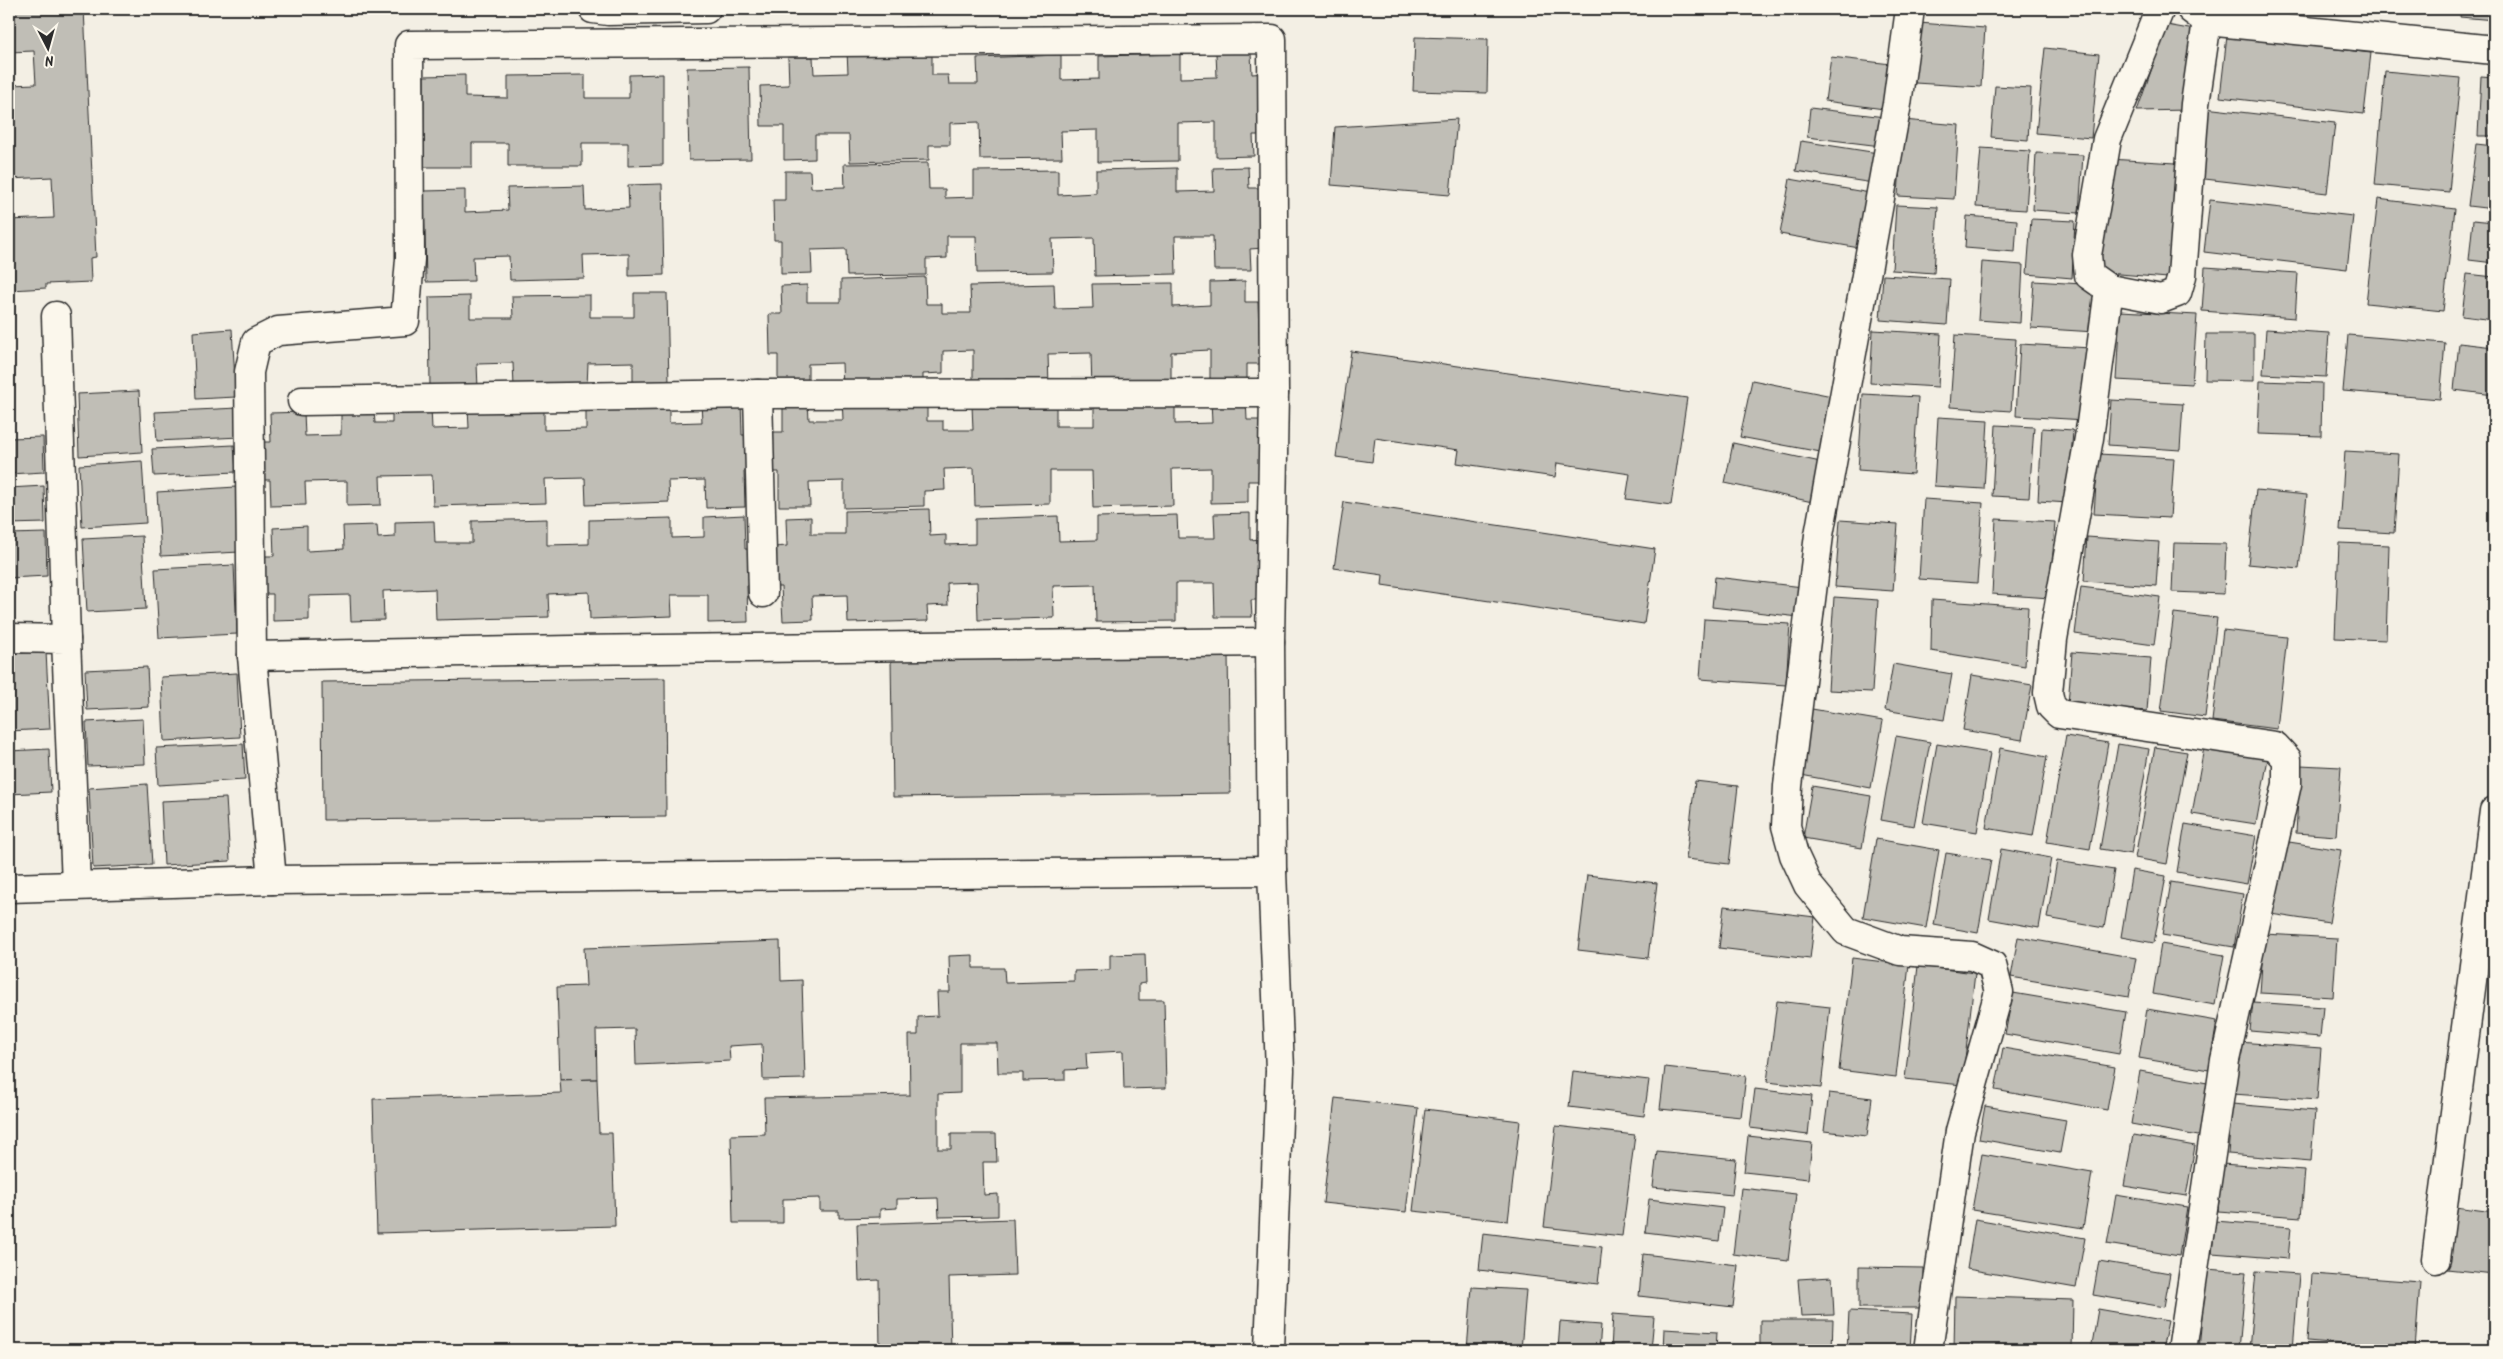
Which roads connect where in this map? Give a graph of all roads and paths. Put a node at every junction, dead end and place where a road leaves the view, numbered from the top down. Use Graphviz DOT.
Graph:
graph roads {
  1 [pos="592,9"];
  2 [pos="706,9"];
  3 [pos="1910,9"];
  4 [pos="2160,9"];
  5 [pos="2199,15"];
  6 [pos="2494,50"];
  7 [pos="2109,289"];
  8 [pos="56,316"];
  9 [pos="758,394"];
  10 [pos="1274,394"];
  11 [pos="302,401"];
  12 [pos="763,593"];
  13 [pos="9,638"];
  14 [pos="66,639"];
  15 [pos="1270,642"];
  16 [pos="252,656"];
  17 [pos="2494,811"];
  18 [pos="1272,871"];
  19 [pos="272,880"];
  20 [pos="76,885"];
  21 [pos="9,888"];
  22 [pos="2436,1259"];
  23 [pos="1269,1350"];
  24 [pos="1928,1350"];
  25 [pos="2182,1350"];
  1 -- 2 [label="street"];
  3 -- 24 [label="street"];
  4 -- 7 [label="street"];
  5 -- 6 [label="street"];
  5 -- 7 [label="street"];
  7 -- 25 [label="street"];
  8 -- 14 [label="street"];
  9 -- 10 [label="street"];
  9 -- 11 [label="street"];
  9 -- 12 [label="street"];
  10 -- 15 [label="street"];
  10 -- 16 [label="street"];
  13 -- 14 [label="street"];
  14 -- 20 [label="street"];
  15 -- 16 [label="street"];
  15 -- 18 [label="street"];
  16 -- 19 [label="street"];
  17 -- 22 [label="street"];
  18 -- 19 [label="street"];
  18 -- 23 [label="street"];
  19 -- 20 [label="street"];
  20 -- 21 [label="street"];
}
